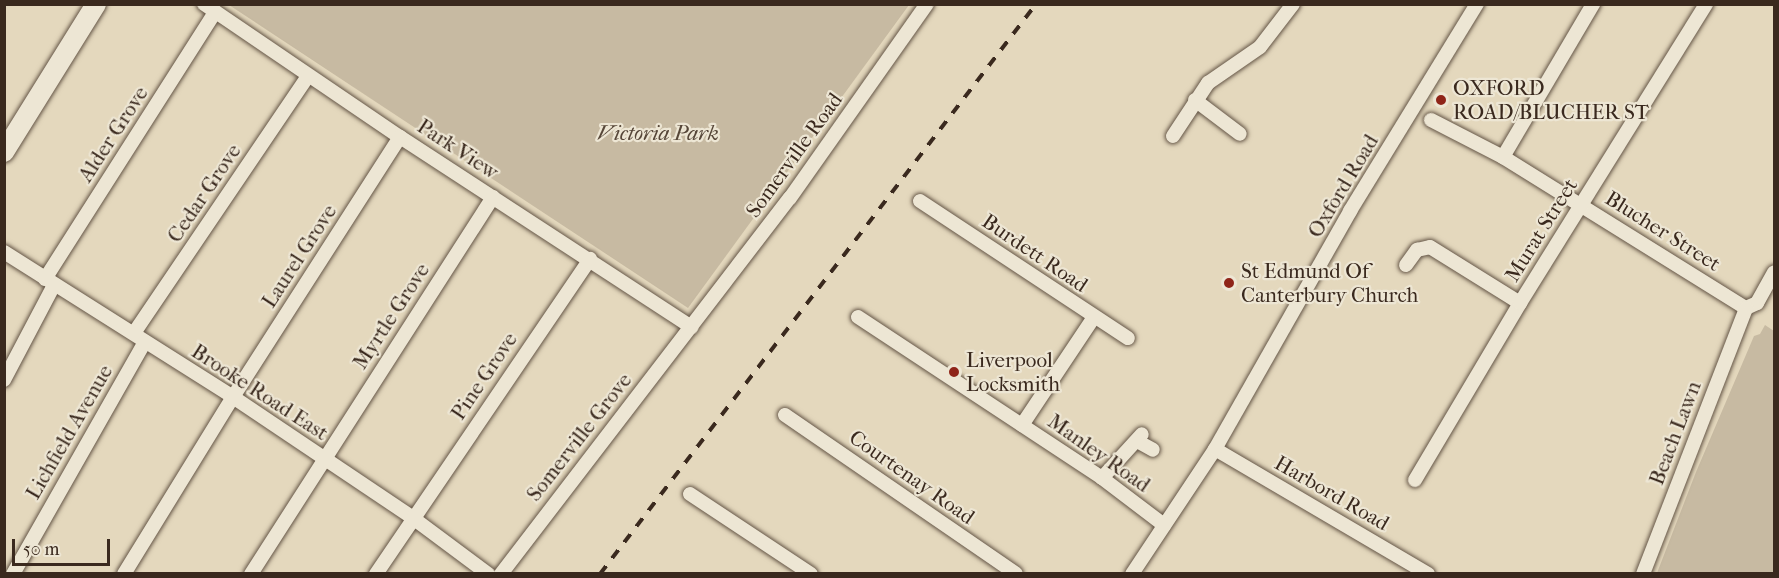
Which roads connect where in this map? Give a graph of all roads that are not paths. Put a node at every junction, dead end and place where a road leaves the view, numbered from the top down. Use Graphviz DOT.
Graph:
graph roads {
  1 [pos="96,4"];
  2 [pos="927,4"];
  3 [pos="1293,4"];
  4 [pos="1477,4"];
  5 [pos="1593,4"];
  6 [pos="1706,4"];
  7 [pos="210,8"];
  8 [pos="308,76"];
  9 [pos="1195,100"];
  10 [pos="1431,120"];
  11 [pos="1240,134"];
  12 [pos="1173,136"];
  13 [pos="400,137"];
  14 [pos="4,152"];
  15 [pos="1503,157"];
  16 [pos="493,197"];
  17 [pos="920,201"];
  18 [pos="1582,205"];
  19 [pos="4,252"];
  20 [pos="590,259"];
  21 [pos="1406,264"];
  22 [pos="1774,272"];
  23 [pos="50,282"];
  24 [pos="1520,303"];
  25 [pos="1746,308"];
  26 [pos="858,317"];
  27 [pos="1094,317"];
  28 [pos="691,327"];
  29 [pos="139,338"];
  30 [pos="1128,338"];
  31 [pos="4,380"];
  32 [pos="232,397"];
  33 [pos="785,415"];
  34 [pos="1022,425"];
  35 [pos="1215,449"];
  36 [pos="1154,450"];
  37 [pos="323,459"];
  38 [pos="1102,478"];
  39 [pos="1415,480"];
  40 [pos="690,494"];
  41 [pos="413,518"];
  42 [pos="1164,525"];
  43 [pos="13,573"];
  44 [pos="124,573"];
  45 [pos="251,573"];
  46 [pos="376,573"];
  47 [pos="488,573"];
  48 [pos="501,573"];
  49 [pos="811,573"];
  50 [pos="1016,573"];
  51 [pos="1132,573"];
  52 [pos="1428,573"];
  53 [pos="1643,573"];
  1 -- 14 [label="street"];
  2 -- 28 [label="street, Somerville Road"];
  3 -- 9 [label="street"];
  4 -- 35 [label="street, Oxford Road"];
  5 -- 15 [label="street"];
  6 -- 18 [label="street, Murat Street"];
  7 -- 8 [label="street, Park View"];
  7 -- 23 [label="street, Alder Grove"];
  8 -- 13 [label="street, Park View"];
  8 -- 29 [label="street, Cedar Grove"];
  9 -- 11 [label="street"];
  9 -- 12 [label="street"];
  10 -- 15 [label="street, Blucher Street"];
  13 -- 16 [label="street, Park View"];
  13 -- 32 [label="street, Laurel Grove"];
  15 -- 18 [label="street, Blucher Street"];
  16 -- 20 [label="street, Park View"];
  16 -- 37 [label="street, Myrtle Grove"];
  17 -- 27 [label="street, Burdett Road"];
  18 -- 24 [label="street, Murat Street"];
  18 -- 25 [label="street, Blucher Street"];
  19 -- 23 [label="street, Brooke Road East"];
  20 -- 28 [label="street, Park View"];
  20 -- 41 [label="street, Pine Grove"];
  21 -- 24 [label="street"];
  22 -- 25 [label="street"];
  23 -- 29 [label="street, Brooke Road East"];
  23 -- 31 [label="street, Alder Grove"];
  24 -- 39 [label="street, Murat Street"];
  25 -- 53 [label="street, Beach Lawn"];
  26 -- 34 [label="street, Manley Road"];
  27 -- 30 [label="street, Burdett Road"];
  27 -- 34 [label="street"];
  28 -- 48 [label="street, Somerville Grove"];
  29 -- 32 [label="street, Brooke Road East"];
  29 -- 43 [label="street, Lichfield Avenue"];
  32 -- 37 [label="street, Brooke Road East"];
  32 -- 44 [label="street, Laurel Grove"];
  33 -- 50 [label="street, Courtenay Road"];
  34 -- 38 [label="street, Manley Road"];
  35 -- 42 [label="street, Oxford Road"];
  35 -- 52 [label="street, Harbord Road"];
  36 -- 38 [label="street"];
  37 -- 41 [label="street, Brooke Road East"];
  37 -- 45 [label="street, Myrtle Grove"];
  38 -- 42 [label="street, Manley Road"];
  40 -- 49 [label="street"];
  41 -- 46 [label="street, Pine Grove"];
  41 -- 47 [label="street, Brooke Road East"];
  42 -- 51 [label="street, Oxford Road"];
}
